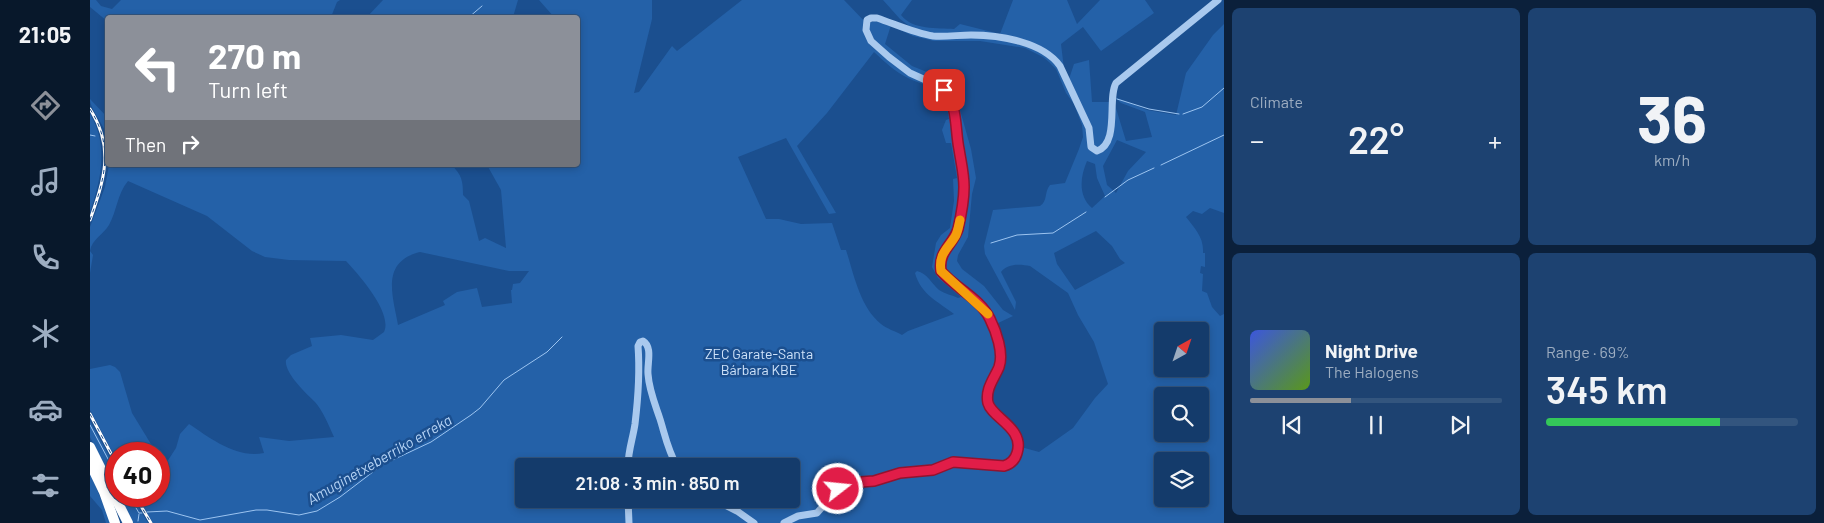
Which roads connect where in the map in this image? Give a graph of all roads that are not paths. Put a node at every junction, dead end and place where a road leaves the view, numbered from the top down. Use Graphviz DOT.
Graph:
graph roads {
  1 [pos="1218,0"];
  2 [pos="90,447"];
  3 [pos="628,458"];
  4 [pos="673,458"];
  5 [pos="90,463"];
  6 [pos="628,508"];
  7 [pos="731,508"];
  8 [pos="115,523"];
  9 [pos="128,523"];
  10 [pos="629,523"];
  11 [pos="754,523"];
  12 [pos="784,523"];
  1 -- 12 [label="street"];
  2 -- 9 [label="highway"];
  3 -- 4 [label="street"];
  5 -- 8 [label="highway"];
  6 -- 10 [label="street"];
  7 -- 11 [label="street"];
}
